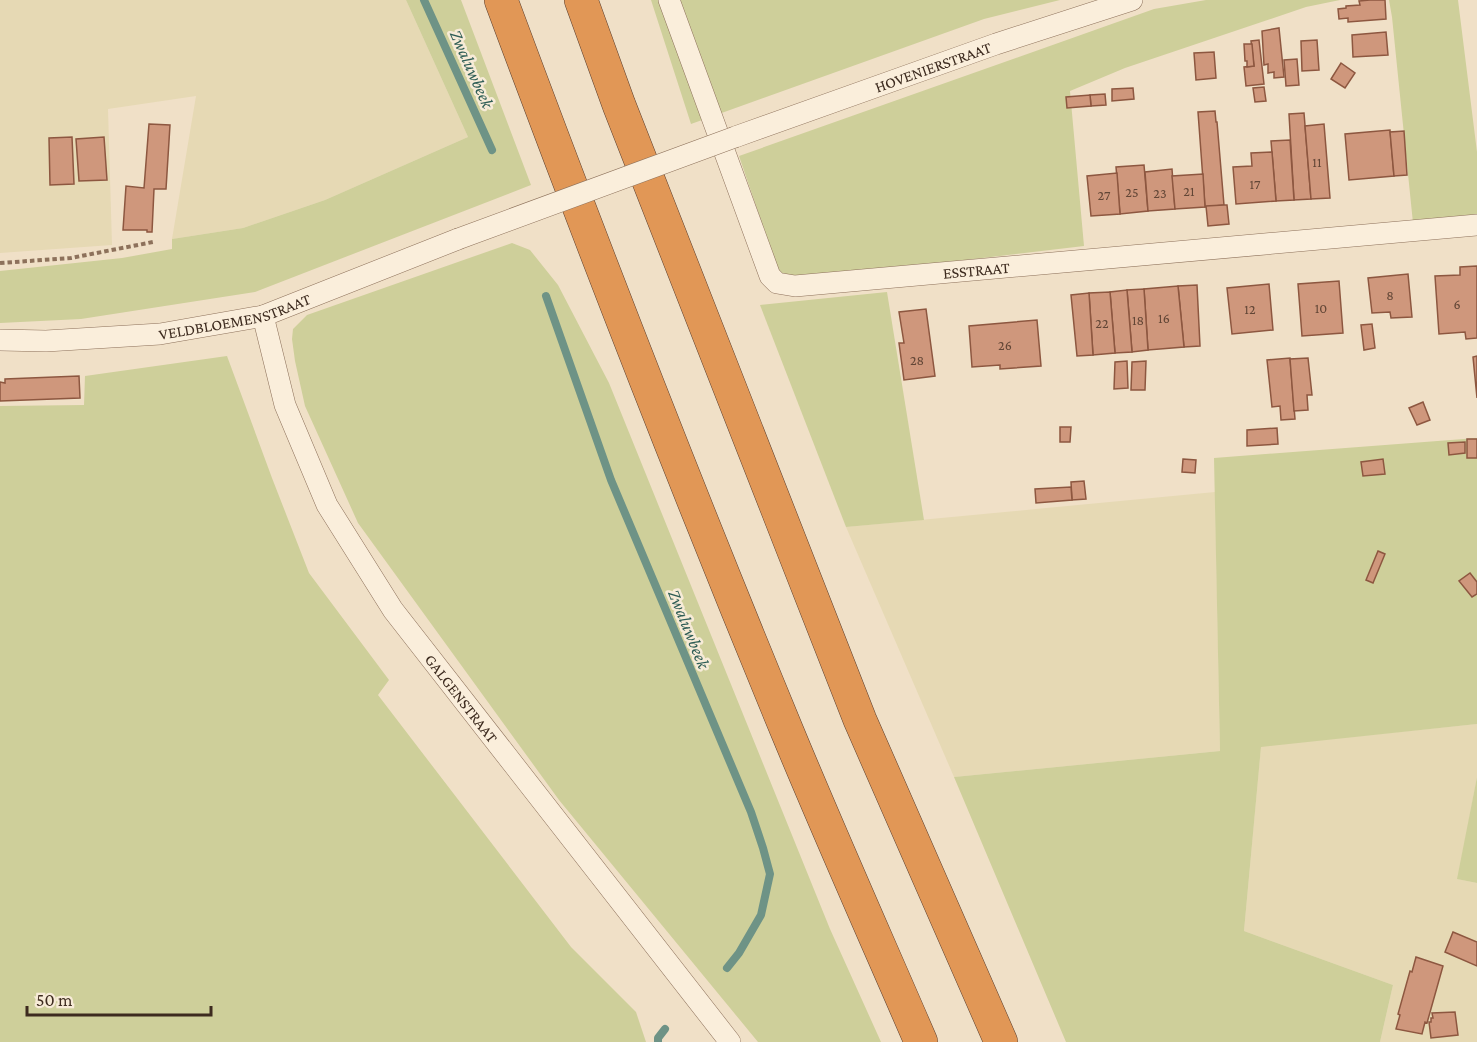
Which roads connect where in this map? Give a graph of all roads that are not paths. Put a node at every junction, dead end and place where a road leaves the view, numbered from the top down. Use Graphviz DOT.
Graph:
graph roads {
  1 [pos="501,0"];
  2 [pos="581,0"];
  3 [pos="669,0"];
  4 [pos="1132,0"];
  5 [pos="1477,225"];
  6 [pos="458,239"];
  7 [pos="263,316"];
  8 [pos="0,340"];
  9 [pos="730,1042"];
  10 [pos="921,1042"];
  11 [pos="1001,1042"];
  1 -- 10 [label="highway"];
  2 -- 11 [label="highway"];
  3 -- 5 [label="street, ESSTRAAT"];
  4 -- 6 [label="street, HOVENIERSTRAAT, bridge"];
  6 -- 7 [label="street, VELDBLOEMENSTRAAT"];
  7 -- 8 [label="street, VELDBLOEMENSTRAAT"];
  7 -- 9 [label="street, GALGENSTRAAT"];
}
